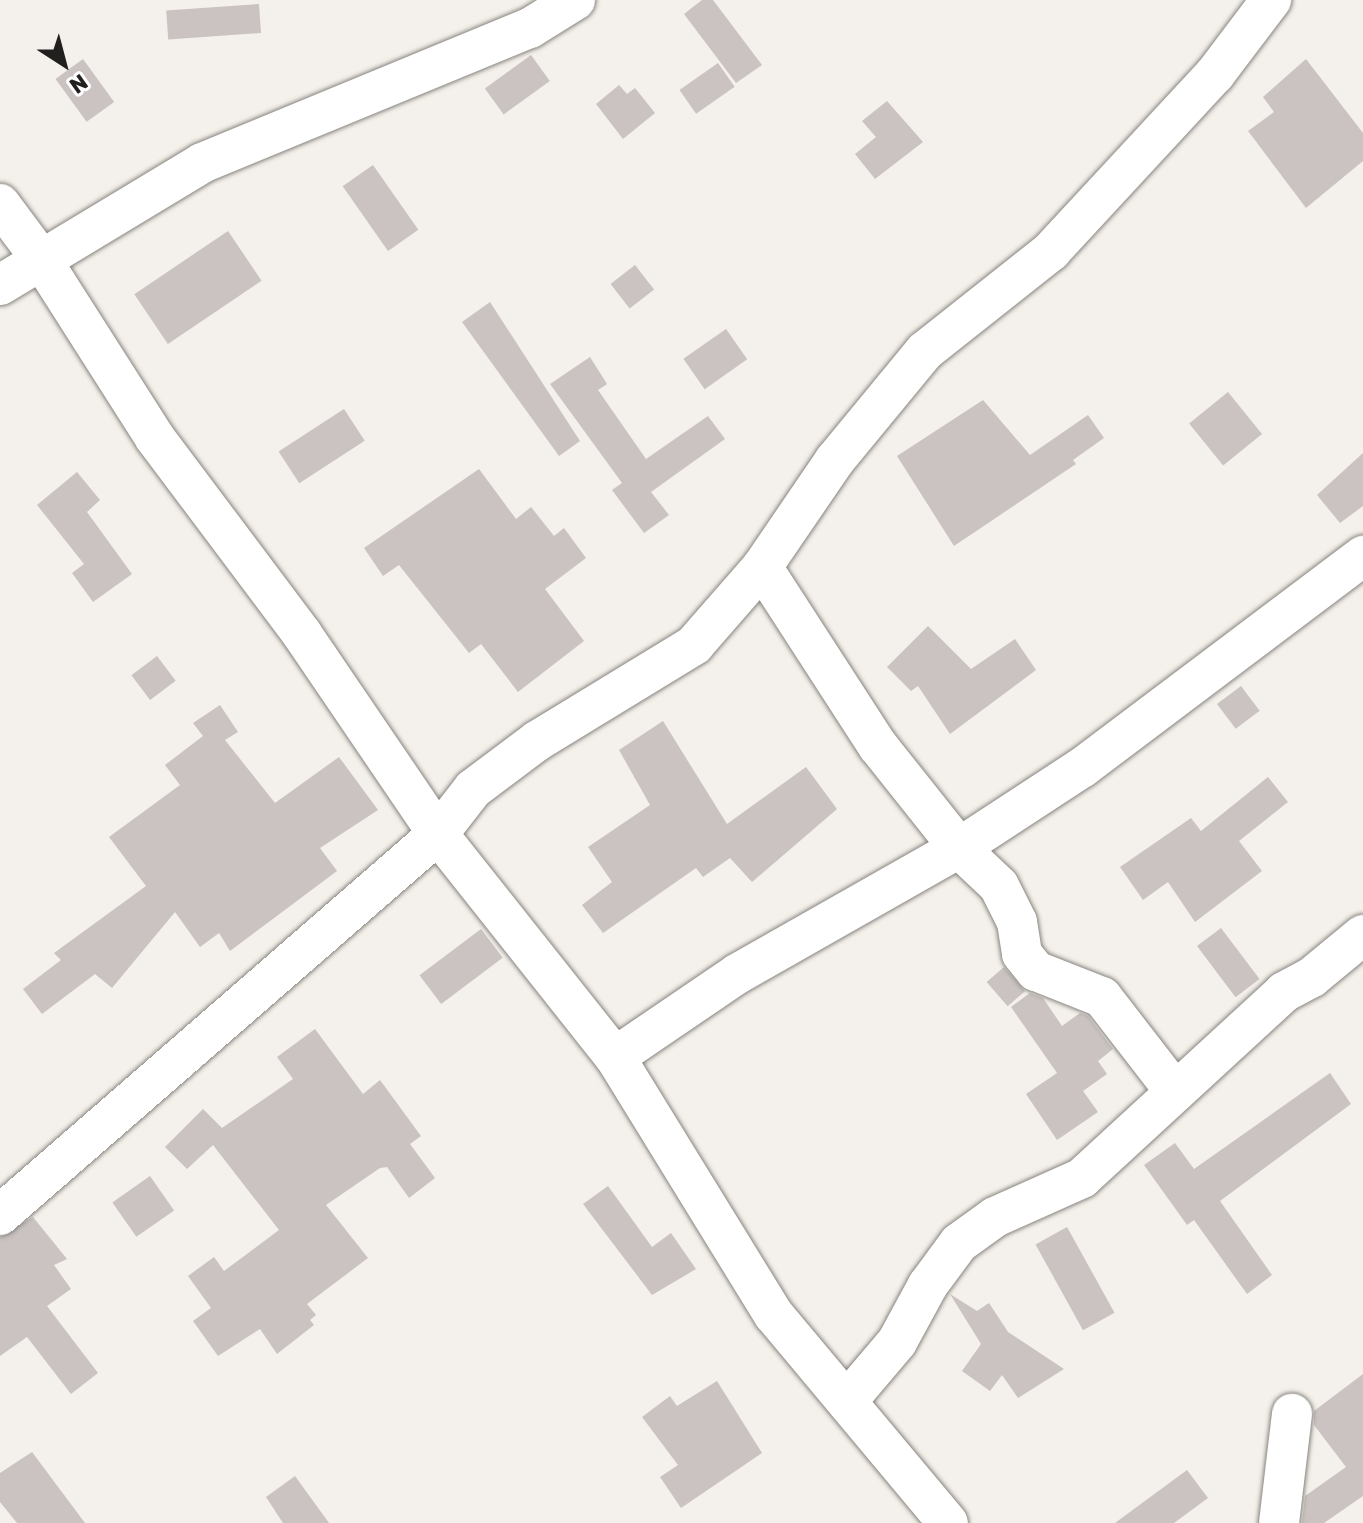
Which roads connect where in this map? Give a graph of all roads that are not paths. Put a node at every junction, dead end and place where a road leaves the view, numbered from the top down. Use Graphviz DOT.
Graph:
graph roads {
  1 [pos="575,0"];
  2 [pos="1271,0"];
  3 [pos="0,204"];
  4 [pos="41,259"];
  5 [pos="0,285"];
  6 [pos="1363,556"];
  7 [pos="762,567"];
  8 [pos="438,834"];
  9 [pos="959,848"];
  10 [pos="1363,935"];
  11 [pos="615,1057"];
  12 [pos="1173,1089"];
  13 [pos="0,1215"];
  14 [pos="847,1401"];
  15 [pos="1292,1414"];
  16 [pos="948,1523"];
  17 [pos="1279,1523"];
  1 -- 4 [label="street"];
  2 -- 7 [label="street"];
  3 -- 4 [label="street"];
  4 -- 5 [label="street"];
  4 -- 8 [label="street"];
  6 -- 9 [label="street"];
  7 -- 8 [label="street"];
  7 -- 9 [label="street"];
  8 -- 11 [label="street"];
  8 -- 13 [label="street"];
  9 -- 11 [label="street"];
  9 -- 12 [label="street"];
  10 -- 12 [label="street"];
  11 -- 14 [label="street"];
  12 -- 14 [label="street"];
  14 -- 16 [label="street"];
  15 -- 17 [label="street"];
}
